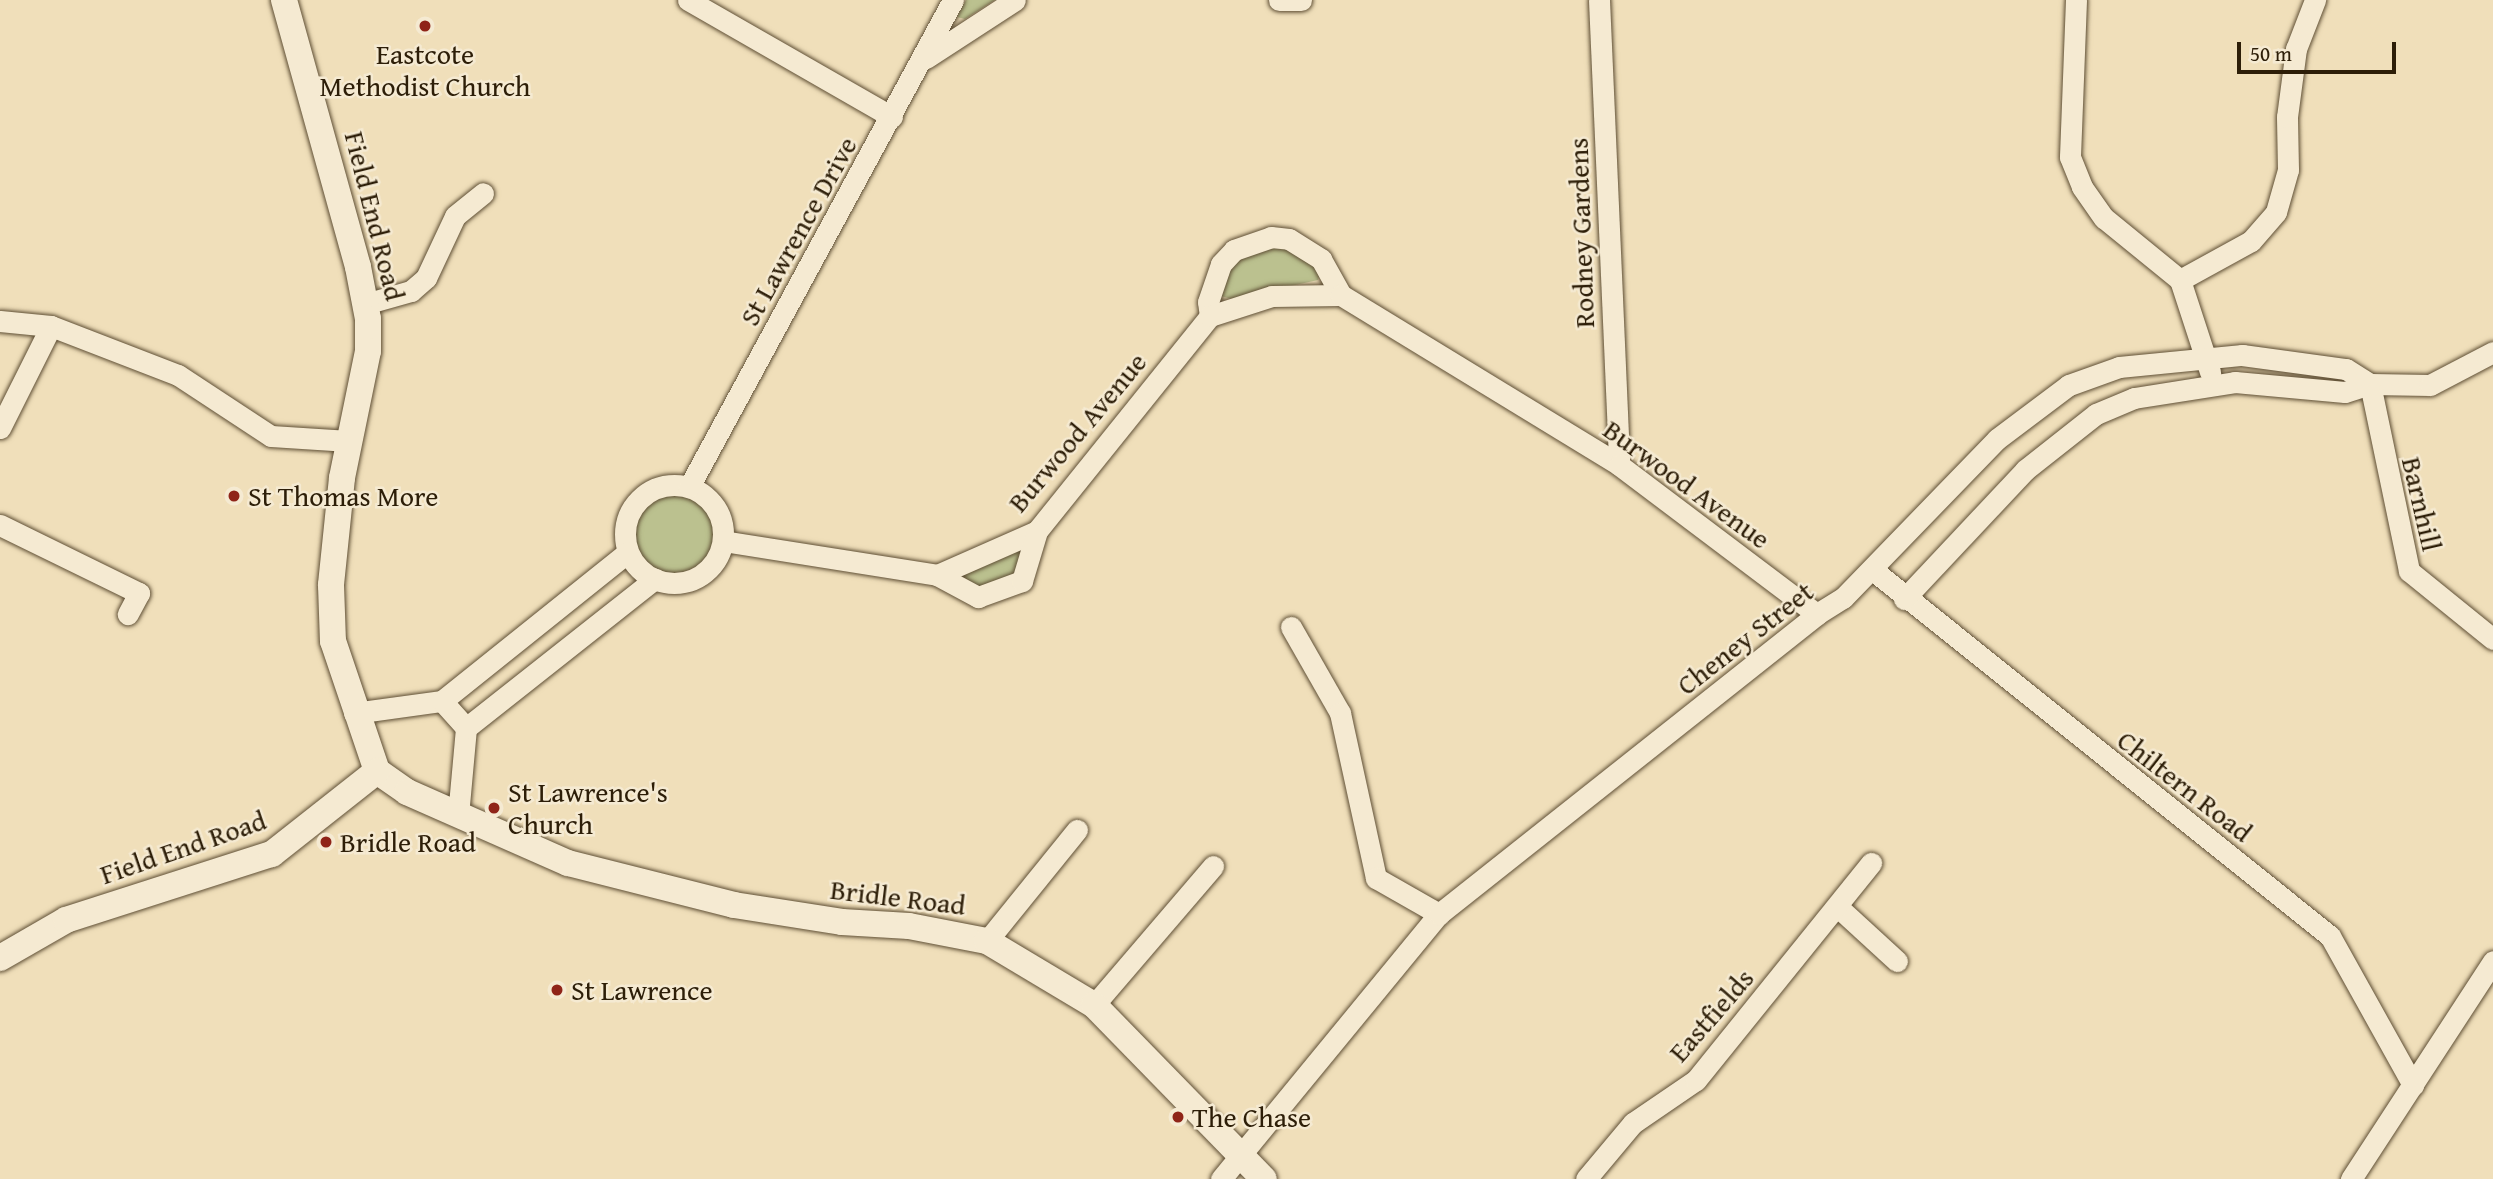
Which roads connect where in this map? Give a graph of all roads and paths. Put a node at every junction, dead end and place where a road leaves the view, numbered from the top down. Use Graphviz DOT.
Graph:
graph roads {
  1 [pos="688,0"];
  2 [pos="953,0"];
  3 [pos="1015,0"];
  4 [pos="1279,0"];
  5 [pos="1301,0"];
  6 [pos="1600,0"];
  7 [pos="2076,0"];
  8 [pos="2315,0"];
  9 [pos="287,2"];
  10 [pos="924,59"];
  11 [pos="892,117"];
  12 [pos="483,193"];
  13 [pos="2180,280"];
  14 [pos="1341,295"];
  15 [pos="365,304"];
  16 [pos="1210,316"];
  17 [pos="0,321"];
  18 [pos="51,326"];
  19 [pos="2493,352"];
  20 [pos="2209,358"];
  21 [pos="2211,384"];
  22 [pos="2370,384"];
  23 [pos="0,428"];
  24 [pos="349,441"];
  25 [pos="1619,465"];
  26 [pos="689,487"];
  27 [pos="0,525"];
  28 [pos="1037,531"];
  29 [pos="723,541"];
  30 [pos="628,552"];
  31 [pos="1874,571"];
  32 [pos="937,575"];
  33 [pos="655,579"];
  34 [pos="1904,599"];
  35 [pos="128,614"];
  36 [pos="1817,614"];
  37 [pos="1291,627"];
  38 [pos="2493,639"];
  39 [pos="442,701"];
  40 [pos="355,713"];
  41 [pos="466,727"];
  42 [pos="377,771"];
  43 [pos="458,816"];
  44 [pos="1077,830"];
  45 [pos="1871,863"];
  46 [pos="1213,866"];
  47 [pos="1838,907"];
  48 [pos="1439,914"];
  49 [pos="987,940"];
  50 [pos="0,958"];
  51 [pos="1897,961"];
  52 [pos="2493,961"];
  53 [pos="1094,1005"];
  54 [pos="2413,1085"];
  55 [pos="1241,1156"];
  56 [pos="1221,1179"];
  57 [pos="1264,1179"];
  58 [pos="1586,1179"];
  59 [pos="2351,1179"];
  1 -- 11 [label="street"];
  2 -- 10 [label="street, St Lawrence Drive"];
  3 -- 10 [label="street"];
  4 -- 5 [label="street"];
  6 -- 25 [label="street, Rodney Gardens"];
  7 -- 13 [label="street"];
  8 -- 13 [label="street"];
  9 -- 15 [label="street, Field End Road"];
  10 -- 11 [label="street, St Lawrence Drive"];
  11 -- 26 [label="street, St Lawrence Drive"];
  12 -- 15 [label="street"];
  13 -- 20 [label="street"];
  14 -- 16 [label="street"];
  14 -- 16 [label="street, Burwood Avenue"];
  14 -- 25 [label="street, Burwood Avenue"];
  15 -- 24 [label="street, Field End Road"];
  16 -- 28 [label="street, Burwood Avenue"];
  17 -- 18 [label="street"];
  18 -- 23 [label="street"];
  18 -- 24 [label="street"];
  19 -- 22 [label="street, Cheney Street"];
  20 -- 21 [label="street"];
  20 -- 22 [label="street, Cheney Street"];
  20 -- 31 [label="street, Cheney Street"];
  21 -- 22 [label="street, Cheney Street"];
  21 -- 34 [label="street, Cheney Street"];
  22 -- 38 [label="street, Barnhill"];
  24 -- 40 [label="street, Field End Road"];
  25 -- 36 [label="street, Burwood Avenue"];
  26 -- 29 [label="street"];
  26 -- 30 [label="street"];
  27 -- 35 [label="street"];
  28 -- 32 [label="street, Burwood Avenue"];
  28 -- 32 [label="street"];
  29 -- 32 [label="street"];
  29 -- 33 [label="street"];
  30 -- 33 [label="street"];
  30 -- 39 [label="street"];
  31 -- 34 [label="street, Chiltern Road"];
  31 -- 36 [label="street, Cheney Street"];
  33 -- 41 [label="street"];
  34 -- 54 [label="street, Chiltern Road"];
  36 -- 48 [label="street, Cheney Street"];
  37 -- 48 [label="street"];
  39 -- 40 [label="street"];
  39 -- 41 [label="street"];
  40 -- 42 [label="street, Field End Road"];
  41 -- 43 [label="street"];
  42 -- 43 [label="street, Bridle Road"];
  42 -- 50 [label="street, Field End Road"];
  43 -- 49 [label="street, Bridle Road"];
  44 -- 49 [label="street"];
  45 -- 47 [label="street, Eastfields"];
  46 -- 53 [label="street"];
  47 -- 51 [label="street"];
  47 -- 58 [label="street, Eastfields"];
  48 -- 55 [label="street, Cheney Street"];
  49 -- 53 [label="street, Bridle Road"];
  52 -- 54 [label="street"];
  53 -- 55 [label="street, Bridle Road"];
  54 -- 59 [label="street"];
  55 -- 56 [label="street"];
  55 -- 57 [label="street, Bridle Road"];
}
